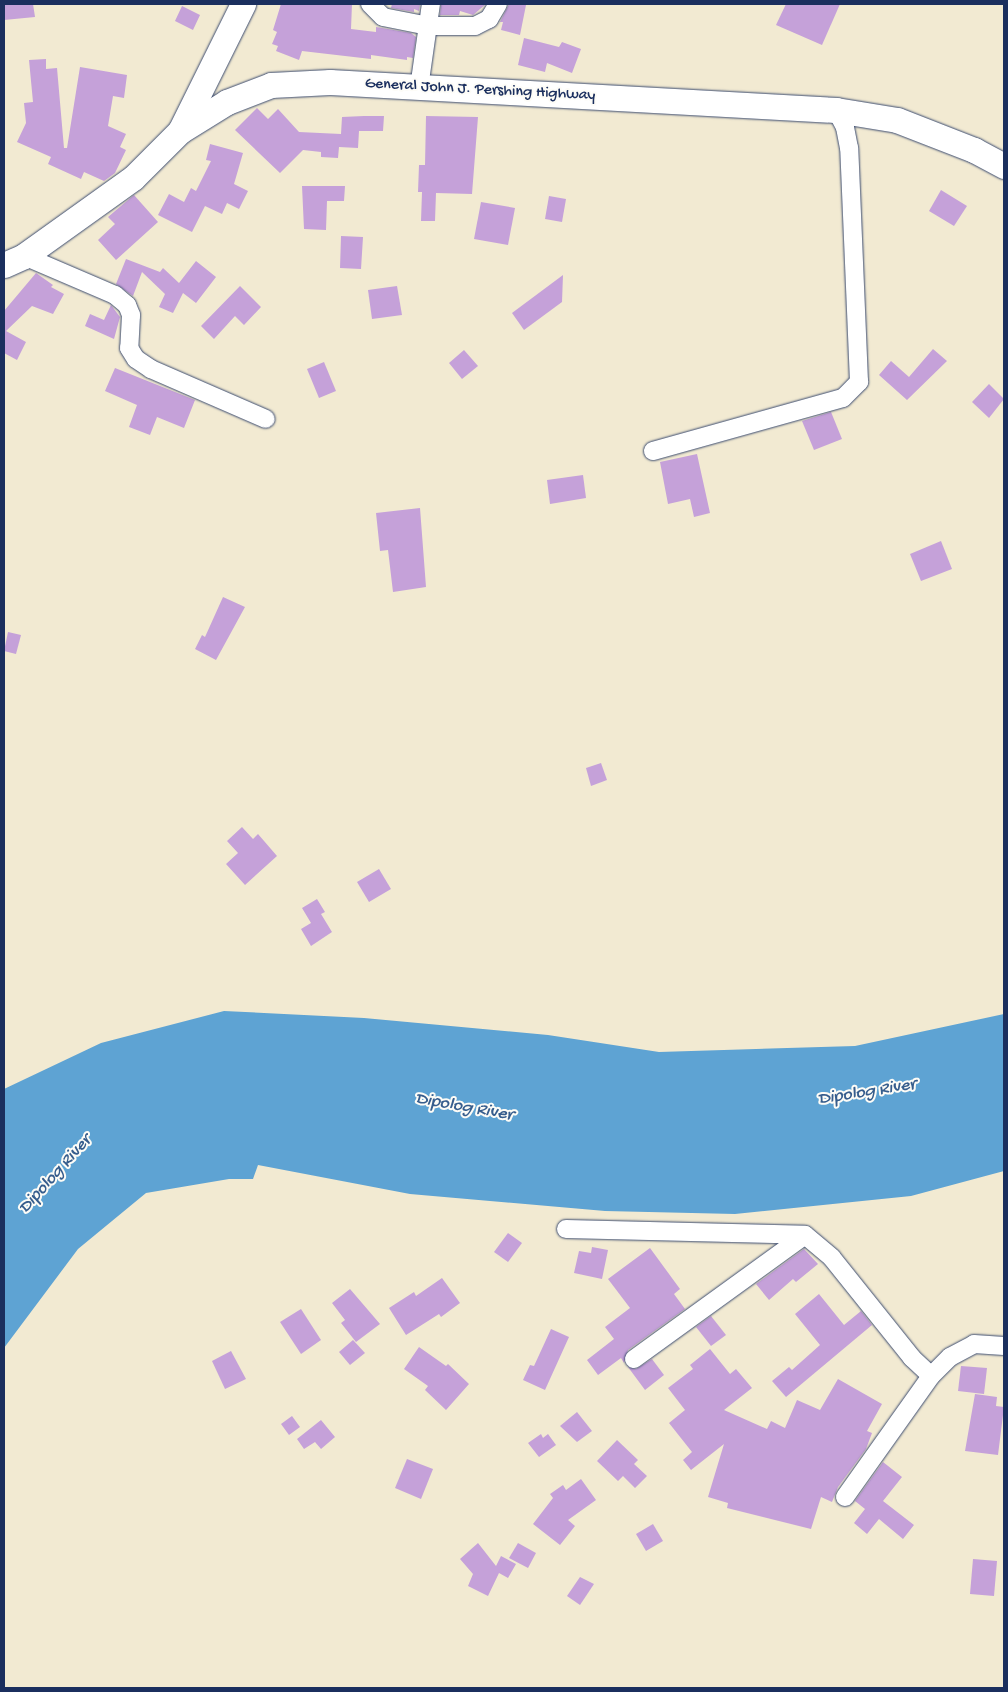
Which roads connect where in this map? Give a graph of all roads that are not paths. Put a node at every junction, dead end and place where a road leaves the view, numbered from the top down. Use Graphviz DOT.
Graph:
graph roads {
  1 [pos="243,4"];
  2 [pos="370,4"];
  3 [pos="431,4"];
  4 [pos="498,4"];
  5 [pos="429,26"];
  6 [pos="419,88"];
  7 [pos="836,110"];
  8 [pos="180,130"];
  9 [pos="1004,166"];
  10 [pos="14,260"];
  11 [pos="266,419"];
  12 [pos="653,451"];
  13 [pos="566,1229"];
  14 [pos="805,1235"];
  15 [pos="1004,1346"];
  16 [pos="634,1359"];
  17 [pos="931,1376"];
  18 [pos="845,1497"];
  1 -- 8 [label="main road"];
  2 -- 5 [label="street"];
  3 -- 5 [label="street"];
  4 -- 5 [label="street"];
  5 -- 6 [label="street"];
  6 -- 7 [label="main road, General John J. Pershing Highway"];
  6 -- 8 [label="main road, General John J. Pershing Highway"];
  7 -- 9 [label="main road, General John J. Pershing Highway"];
  7 -- 12 [label="street"];
  8 -- 10 [label="main road, General John J. Pershing Highway"];
  10 -- 11 [label="street"];
  13 -- 14 [label="street"];
  14 -- 16 [label="street"];
  14 -- 17 [label="street"];
  15 -- 17 [label="street"];
  17 -- 18 [label="street"];
}
